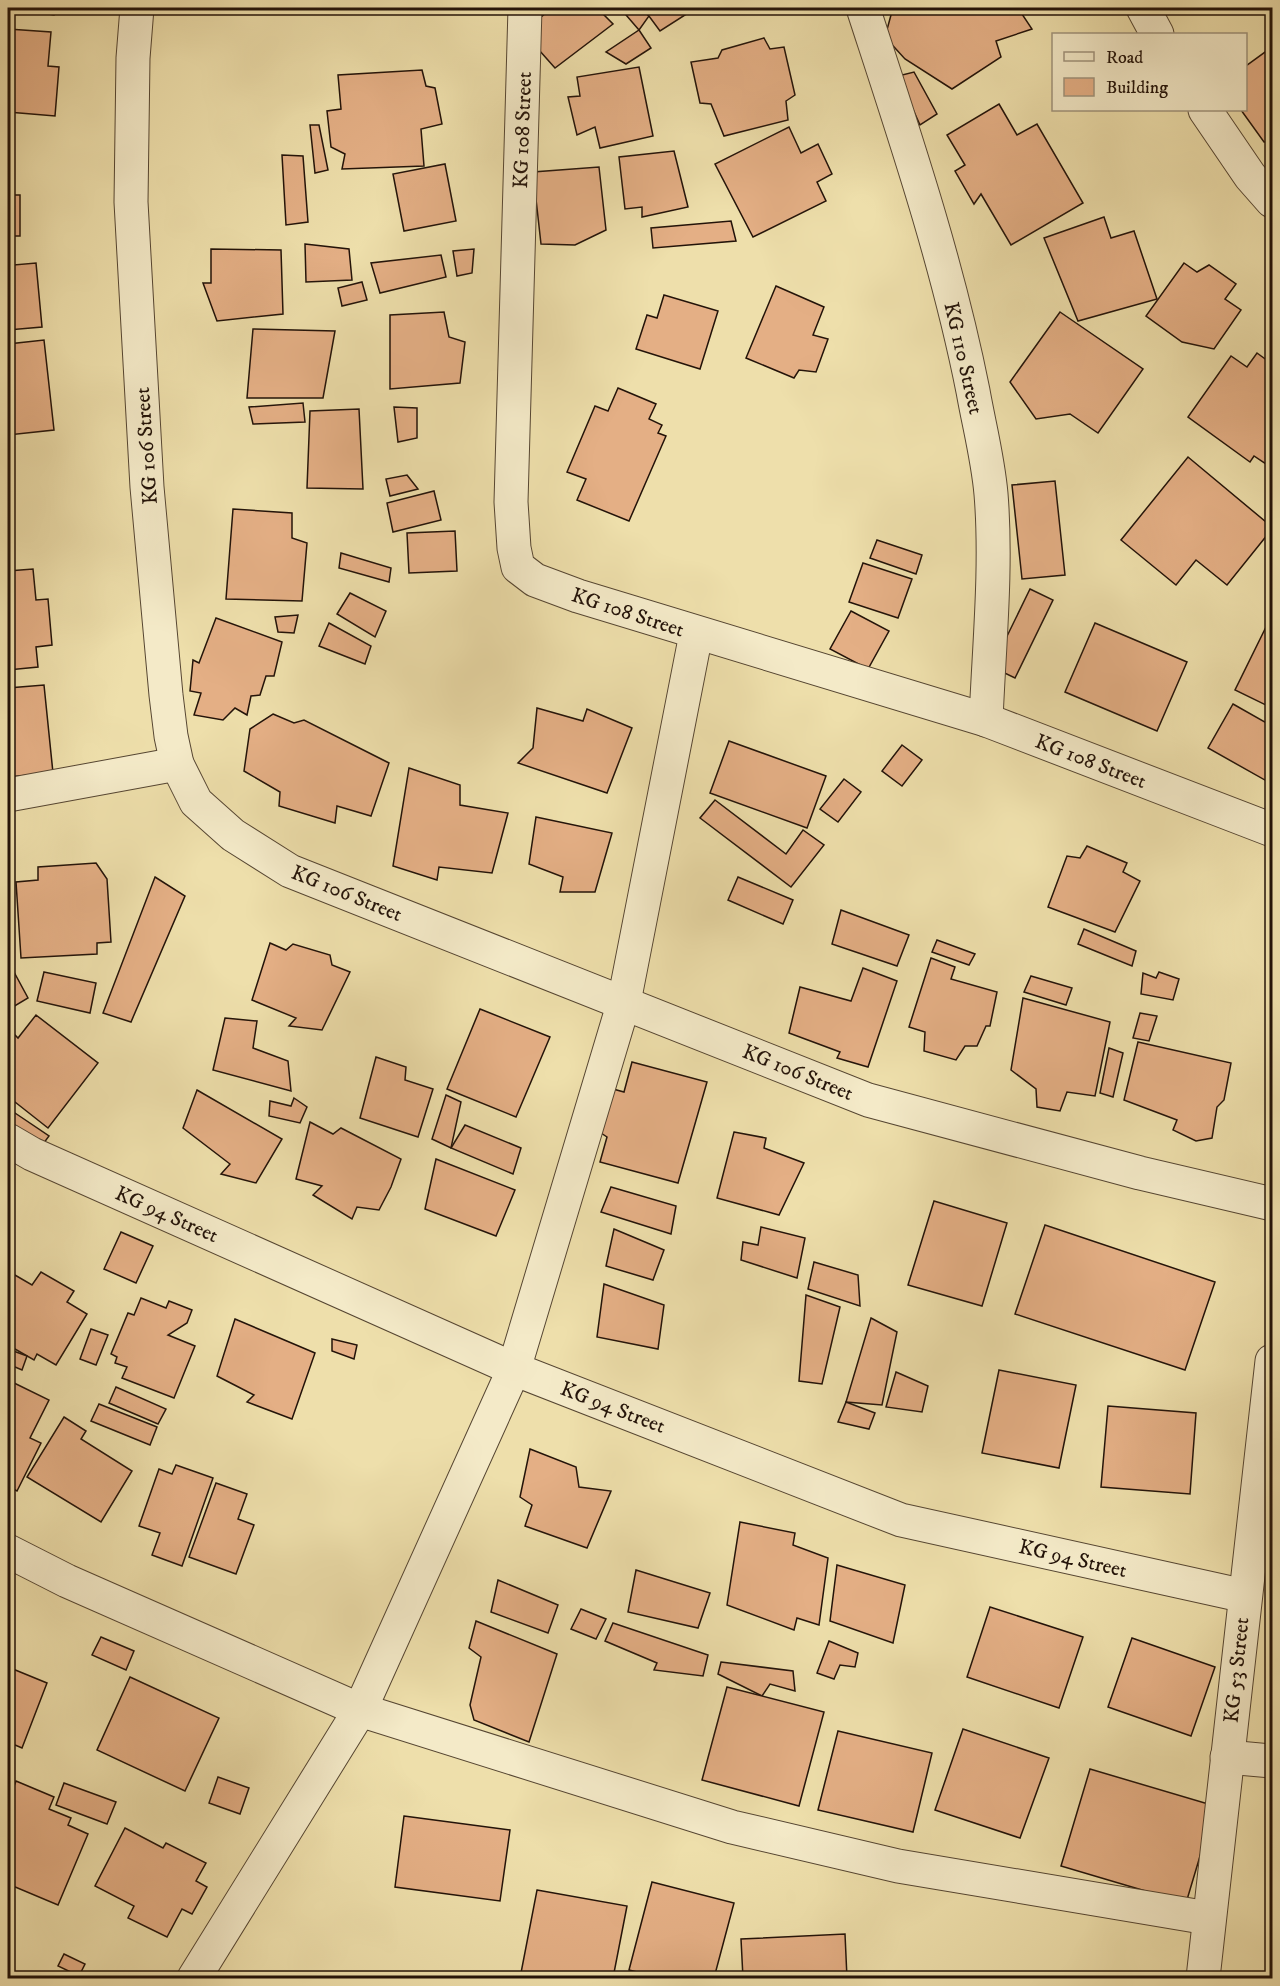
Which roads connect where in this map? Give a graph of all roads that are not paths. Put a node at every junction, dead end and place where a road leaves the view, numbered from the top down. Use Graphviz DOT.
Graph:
graph roads {
  1 [pos="137,8"];
  2 [pos="525,8"];
  3 [pos="863,8"];
  4 [pos="1143,8"];
  5 [pos="1156,33"];
  6 [pos="1206,111"];
  7 [pos="1272,201"];
  8 [pos="696,634"];
  9 [pos="986,720"];
  10 [pos="177,764"];
  11 [pos="8,795"];
  12 [pos="1272,830"];
  13 [pos="624,1002"];
  14 [pos="8,1140"];
  15 [pos="1272,1204"];
  16 [pos="1272,1361"];
  17 [pos="514,1369"];
  18 [pos="8,1551"];
  19 [pos="1245,1596"];
  20 [pos="360,1710"];
  21 [pos="1227,1757"];
  22 [pos="1272,1761"];
  23 [pos="1208,1918"];
  24 [pos="194,1978"];
  25 [pos="1203,1978"];
  1 -- 10 [label="street, KG 106 Street"];
  2 -- 8 [label="street, KG 108 Street"];
  3 -- 9 [label="street, KG 110 Street"];
  4 -- 5 [label="street"];
  6 -- 7 [label="street"];
  8 -- 9 [label="street, KG 108 Street"];
  8 -- 13 [label="street"];
  9 -- 12 [label="street, KG 108 Street"];
  10 -- 11 [label="street"];
  10 -- 13 [label="street, KG 106 Street"];
  13 -- 15 [label="street, KG 106 Street"];
  13 -- 17 [label="street"];
  14 -- 17 [label="street, KG 94 Street"];
  16 -- 19 [label="street, KG 53 Street"];
  17 -- 19 [label="street, KG 94 Street"];
  17 -- 20 [label="street"];
  18 -- 20 [label="street"];
  19 -- 21 [label="street, KG 53 Street"];
  20 -- 23 [label="street"];
  20 -- 24 [label="street"];
  21 -- 22 [label="street"];
  21 -- 23 [label="street, KG 53 Street"];
  23 -- 25 [label="street, KG 53 Street"];
}
